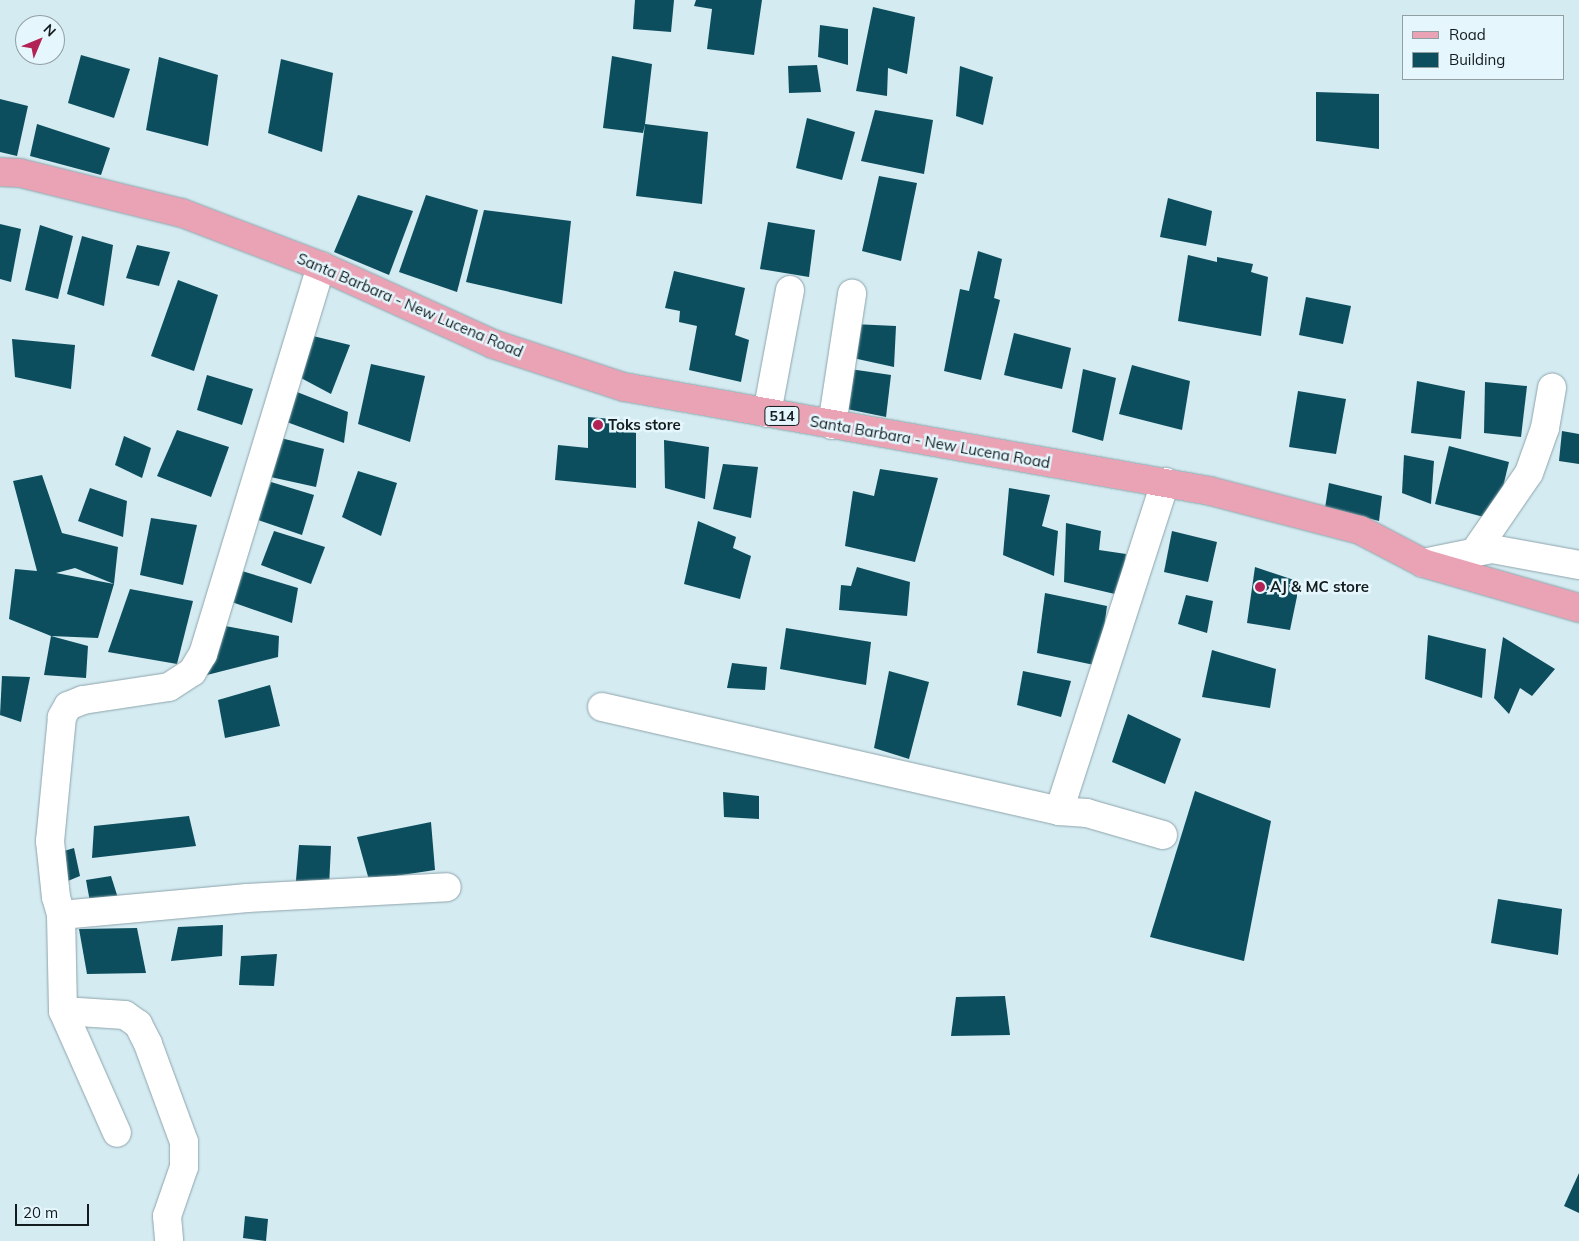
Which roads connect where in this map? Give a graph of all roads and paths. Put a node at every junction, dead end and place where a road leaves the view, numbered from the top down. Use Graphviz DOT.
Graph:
graph roads {
  1 [pos="0,172"];
  2 [pos="321,266"];
  3 [pos="790,290"];
  4 [pos="852,294"];
  5 [pos="1552,388"];
  6 [pos="767,413"];
  7 [pos="832,425"];
  8 [pos="1165,482"];
  9 [pos="1476,550"];
  10 [pos="1423,563"];
  11 [pos="1579,565"];
  12 [pos="1579,608"];
  13 [pos="602,707"];
  14 [pos="1059,811"];
  15 [pos="1163,835"];
  16 [pos="447,887"];
  17 [pos="61,916"];
  18 [pos="63,1011"];
  19 [pos="117,1133"];
  20 [pos="169,1241"];
  1 -- 2 [label="main road, Santa Barbara - New Lucena Road / 514"];
  2 -- 6 [label="main road, Santa Barbara - New Lucena Road / 514"];
  2 -- 17 [label="street"];
  3 -- 6 [label="street"];
  4 -- 7 [label="street"];
  5 -- 9 [label="street"];
  6 -- 7 [label="main road, Santa Barbara - New Lucena Road / 514"];
  7 -- 8 [label="main road, Santa Barbara - New Lucena Road / 514"];
  8 -- 10 [label="main road, Santa Barbara - New Lucena Road / 514"];
  8 -- 14 [label="street"];
  9 -- 10 [label="street"];
  9 -- 11 [label="street"];
  10 -- 12 [label="main road, Santa Barbara - New Lucena Road / 514"];
  13 -- 14 [label="street"];
  14 -- 15 [label="street"];
  16 -- 17 [label="street"];
  17 -- 18 [label="street"];
  18 -- 19 [label="street"];
  18 -- 20 [label="street"];
}
